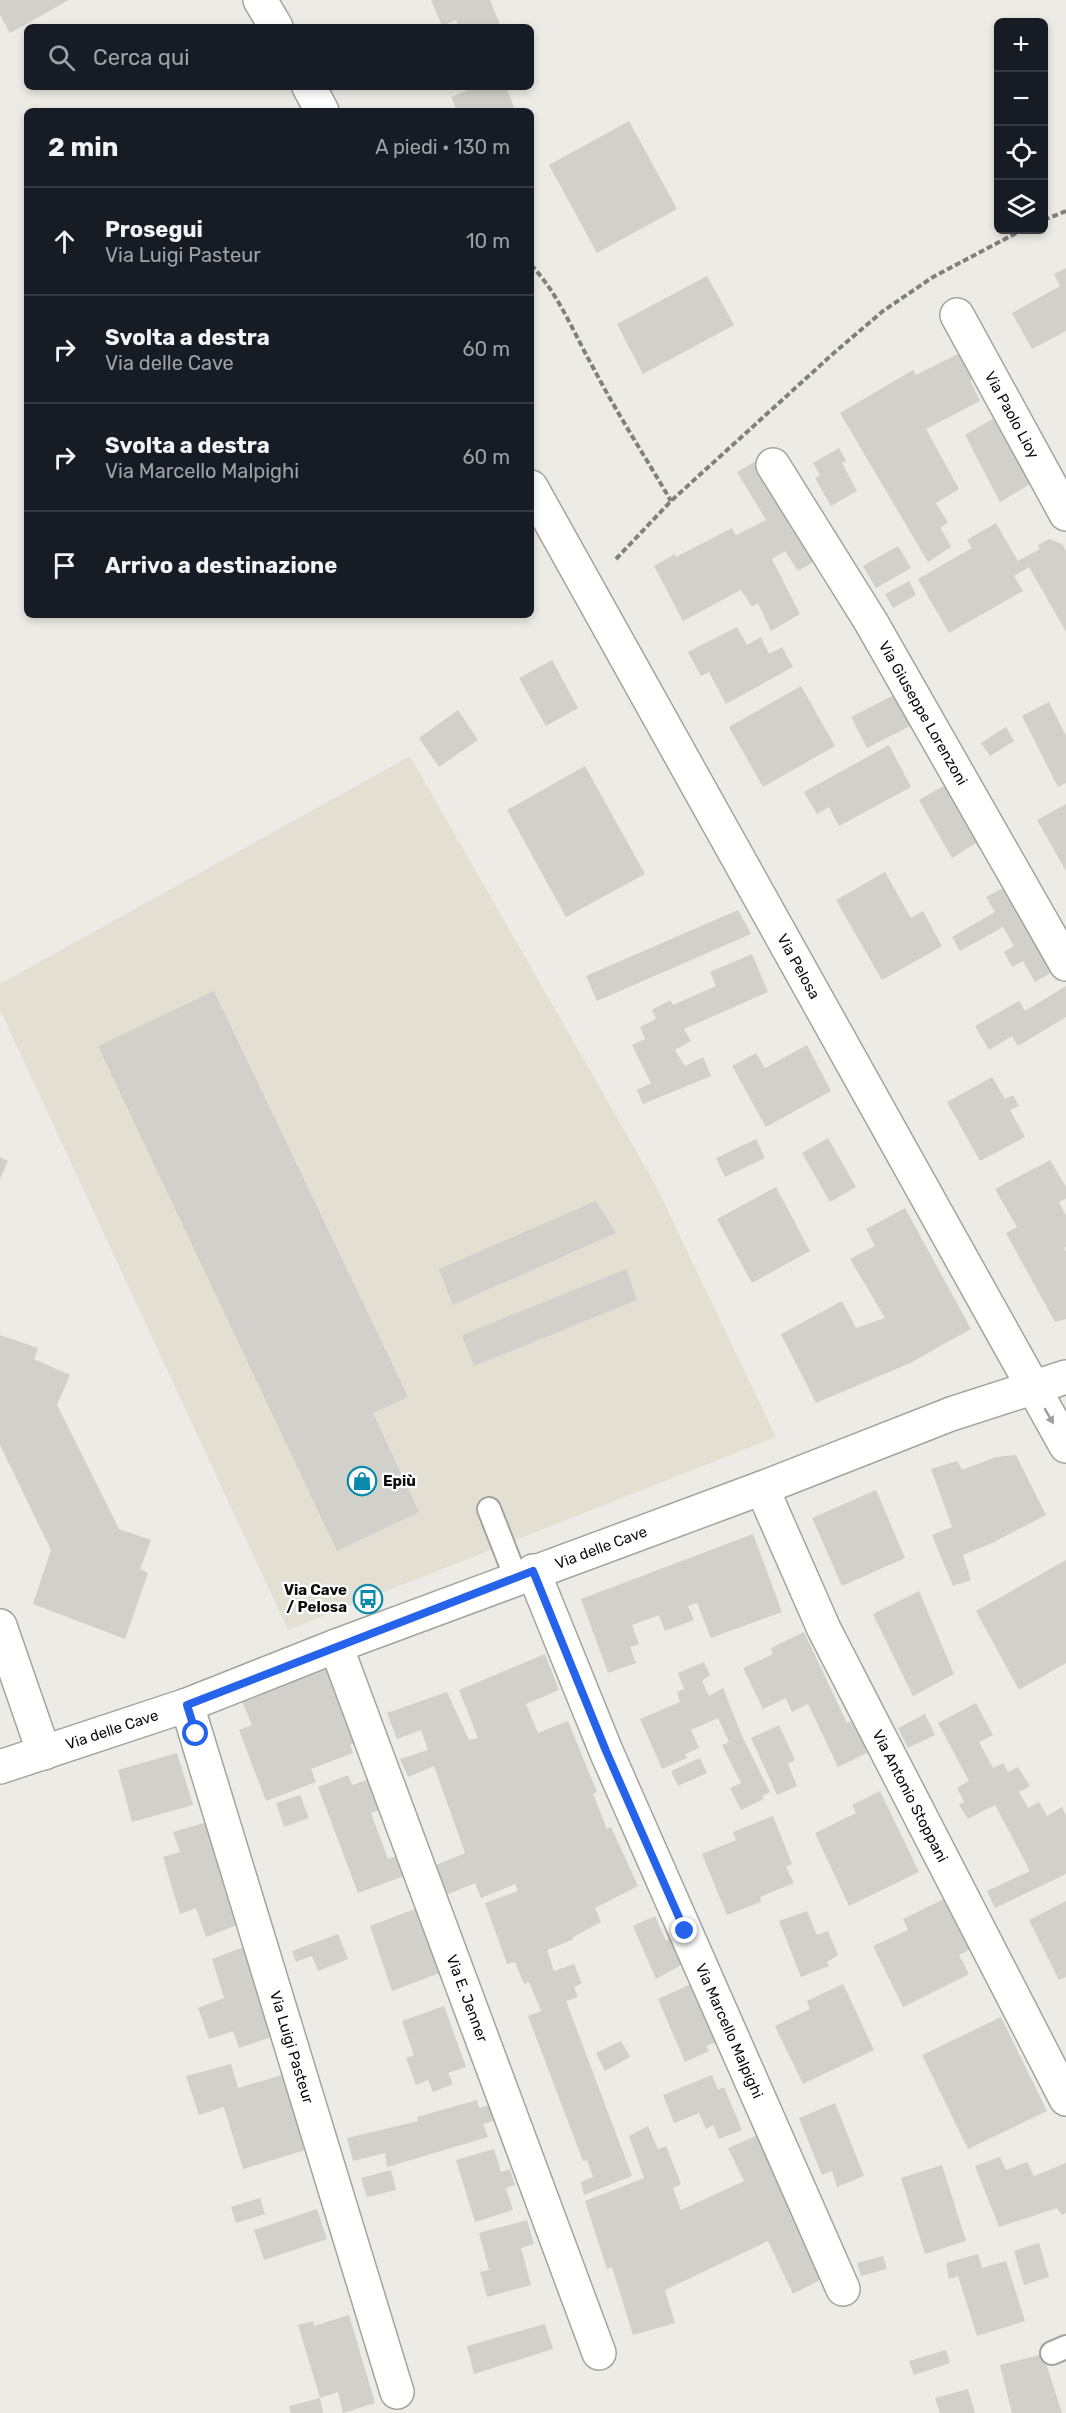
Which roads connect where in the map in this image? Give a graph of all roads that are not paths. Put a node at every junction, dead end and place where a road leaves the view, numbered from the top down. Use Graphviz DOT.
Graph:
graph roads {
  1 [pos="260,0"];
  2 [pos="274,24"];
  3 [pos="311,90"];
  4 [pos="320,108"];
  5 [pos="957,315"];
  6 [pos="773,465"];
  7 [pos="534,492"];
  8 [pos="1066,514"];
  9 [pos="1066,964"];
  10 [pos="1066,1377"];
  11 [pos="1031,1387"];
  12 [pos="1066,1446"];
  13 [pos="762,1488"];
  14 [pos="489,1509"];
  15 [pos="524,1575"];
  16 [pos="0,1626"];
  17 [pos="336,1646"];
  18 [pos="187,1705"];
  19 [pos="44,1753"];
  20 [pos="0,1767"];
  21 [pos="1066,2099"];
  22 [pos="843,2289"];
  23 [pos="599,2353"];
  24 [pos="397,2392"];
  1 -- 2 [label="street"];
  3 -- 4 [label="street"];
  5 -- 8 [label="street, Via Paolo Lioy"];
  6 -- 9 [label="street, Via Giuseppe Lorenzoni"];
  7 -- 11 [label="street, Via Pelosa"];
  10 -- 11 [label="street, Via delle Cave"];
  11 -- 12 [label="street, Via Pelosa, one-way"];
  11 -- 13 [label="street, Via delle Cave"];
  13 -- 15 [label="street, Via delle Cave"];
  13 -- 21 [label="street, Via Antonio Stoppani"];
  14 -- 15 [label="lane"];
  15 -- 17 [label="street, Via delle Cave"];
  15 -- 22 [label="street, Via Marcello Malpighi"];
  16 -- 19 [label="street"];
  17 -- 18 [label="street, Via delle Cave"];
  17 -- 23 [label="street, Via E. Jenner"];
  18 -- 19 [label="street, Via delle Cave"];
  18 -- 24 [label="street, Via Luigi Pasteur"];
  19 -- 20 [label="street, Via delle Cave"];
}
